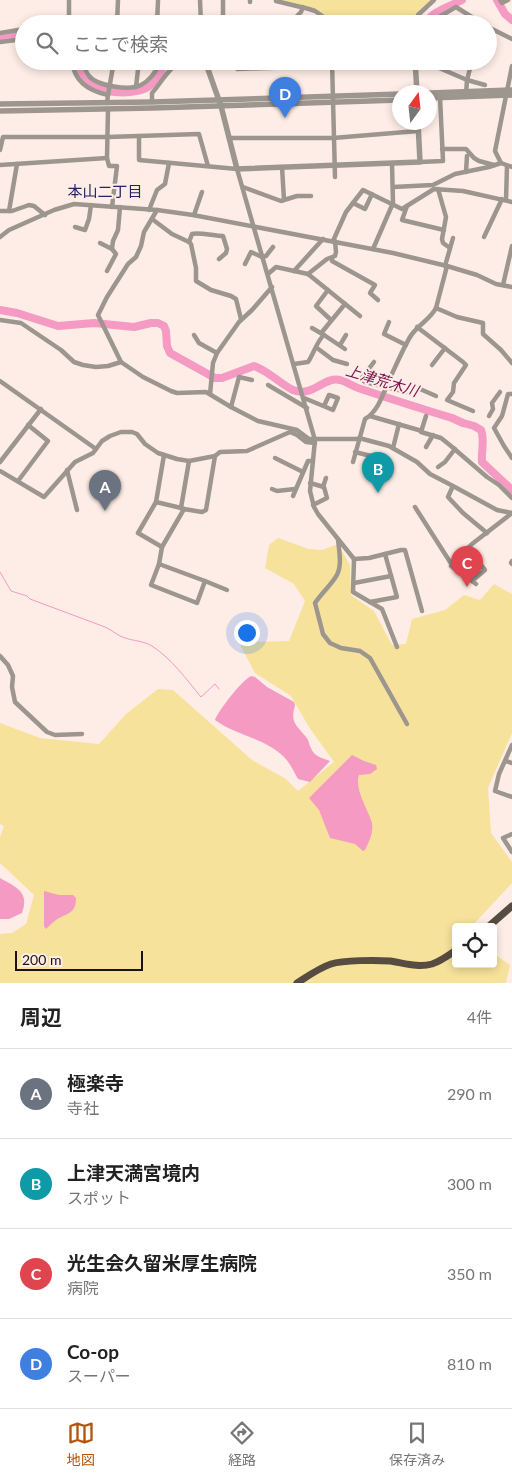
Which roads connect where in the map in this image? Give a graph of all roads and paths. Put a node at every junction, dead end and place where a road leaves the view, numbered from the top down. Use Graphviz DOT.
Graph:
graph roads {
  1 [pos="70,0"];
  2 [pos="118,0"];
  3 [pos="200,0"];
  4 [pos="224,0"];
  5 [pos="276,0"];
  6 [pos="434,0"];
  7 [pos="500,0"];
  8 [pos="508,0"];
  9 [pos="158,1"];
  10 [pos="303,7"];
  11 [pos="69,15"];
  12 [pos="117,15"];
  13 [pos="157,15"];
  14 [pos="201,15"];
  15 [pos="223,15"];
  16 [pos="298,15"];
  17 [pos="320,15"];
  18 [pos="418,15"];
  19 [pos="442,15"];
  20 [pos="468,15"];
  21 [pos="15,30"];
  22 [pos="497,32"];
  23 [pos="0,33"];
  24 [pos="512,39"];
  25 [pos="15,41"];
  26 [pos="0,42"];
  27 [pos="512,66"];
  28 [pos="73,70"];
  29 [pos="85,70"];
  30 [pos="112,70"];
  31 [pos="138,70"];
  32 [pos="156,70"];
  33 [pos="171,70"];
  34 [pos="208,70"];
  35 [pos="332,70"];
  36 [pos="415,70"];
  37 [pos="444,70"];
  38 [pos="470,70"];
  39 [pos="467,80"];
  40 [pos="110,85"];
  41 [pos="417,85"];
  42 [pos="485,85"];
  43 [pos="136,87"];
  44 [pos="437,93"];
  45 [pos="509,93"];
  46 [pos="466,94"];
  47 [pos="108,95"];
  48 [pos="392,95"];
  49 [pos="437,97"];
  50 [pos="440,97"];
  51 [pos="332,99"];
  52 [pos="392,100"];
  53 [pos="152,102"];
  54 [pos="220,103"];
  55 [pos="0,104"];
  56 [pos="108,106"];
  57 [pos="0,111"];
  58 [pos="418,131"];
  59 [pos="139,136"];
  60 [pos="108,137"];
  61 [pos="229,138"];
  62 [pos="333,138"];
  63 [pos="442,149"];
  64 [pos="0,150"];
  65 [pos="467,156"];
  66 [pos="107,158"];
  67 [pos="169,162"];
  68 [pos="420,162"];
  69 [pos="17,164"];
  70 [pos="392,164"];
  71 [pos="498,164"];
  72 [pos="0,165"];
  73 [pos="208,166"];
  74 [pos="335,166"];
  75 [pos="282,167"];
  76 [pos="509,167"];
  77 [pos="237,169"];
  78 [pos="466,172"];
  79 [pos="335,177"];
  80 [pos="243,187"];
  81 [pos="393,187"];
  82 [pos="435,188"];
  83 [pos="202,192"];
  84 [pos="372,194"];
  85 [pos="311,196"];
  86 [pos="284,200"];
  87 [pos="504,200"];
  88 [pos="512,202"];
  89 [pos="353,203"];
  90 [pos="393,204"];
  91 [pos="91,206"];
  92 [pos="407,206"];
  93 [pos="112,207"];
  94 [pos="120,207"];
  95 [pos="149,210"];
  96 [pos="157,210"];
  97 [pos="0,211"];
  98 [pos="9,211"];
  99 [pos="45,215"];
  100 [pos="194,215"];
  101 [pos="152,219"];
  102 [pos="75,228"];
  103 [pos="254,228"];
  104 [pos="444,230"];
  105 [pos="0,237"];
  106 [pos="453,238"];
  107 [pos="484,238"];
  108 [pos="323,239"];
  109 [pos="334,241"];
  110 [pos="189,242"];
  111 [pos="100,243"];
  112 [pos="512,246"];
  113 [pos="273,247"];
  114 [pos="112,248"];
  115 [pos="450,248"];
  116 [pos="373,249"];
  117 [pos="262,257"];
  118 [pos="332,258"];
  119 [pos="219,259"];
  120 [pos="244,264"];
  121 [pos="446,266"];
  122 [pos="107,270"];
  123 [pos="294,270"];
  124 [pos="268,274"];
  125 [pos="308,274"];
  126 [pos="503,285"];
  127 [pos="272,287"];
  128 [pos="512,287"];
  129 [pos="328,290"];
  130 [pos="378,300"];
  131 [pos="345,304"];
  132 [pos="436,308"];
  133 [pos="360,316"];
  134 [pos="241,319"];
  135 [pos="0,320"];
  136 [pos="331,320"];
  137 [pos="389,322"];
  138 [pos="418,327"];
  139 [pos="312,328"];
  140 [pos="323,334"];
  141 [pos="346,335"];
  142 [pos="194,336"];
  143 [pos="340,345"];
  144 [pos="406,346"];
  145 [pos="316,348"];
  146 [pos="445,348"];
  147 [pos="345,349"];
  148 [pos="217,353"];
  149 [pos="121,362"];
  150 [pos="374,362"];
  151 [pos="512,363"];
  152 [pos="294,364"];
  153 [pos="347,364"];
  154 [pos="432,365"];
  155 [pos="252,380"];
  156 [pos="0,381"];
  157 [pos="268,385"];
  158 [pos="386,387"];
  159 [pos="500,392"];
  160 [pos="210,394"];
  161 [pos="512,394"];
  162 [pos="436,396"];
  163 [pos="304,398"];
  164 [pos="324,406"];
  165 [pos="230,407"];
  166 [pos="307,408"];
  167 [pos="41,409"];
  168 [pos="473,411"];
  169 [pos="370,416"];
  170 [pos="426,416"];
  171 [pos="489,416"];
  172 [pos="399,424"];
  173 [pos="28,426"];
  174 [pos="422,431"];
  175 [pos="433,435"];
  176 [pos="358,439"];
  177 [pos="315,442"];
  178 [pos="392,448"];
  179 [pos="426,448"];
  180 [pos="96,449"];
  181 [pos="455,449"];
  182 [pos="355,452"];
  183 [pos="164,455"];
  184 [pos="511,455"];
  185 [pos="215,456"];
  186 [pos="375,457"];
  187 [pos="274,458"];
  188 [pos="189,461"];
  189 [pos="313,461"];
  190 [pos="0,462"];
  191 [pos="353,462"];
  192 [pos="438,467"];
  193 [pos="67,470"];
  194 [pos="0,471"];
  195 [pos="303,472"];
  196 [pos="326,478"];
  197 [pos="18,481"];
  198 [pos="310,483"];
  199 [pos="323,487"];
  200 [pos="272,488"];
  201 [pos="452,488"];
  202 [pos="295,489"];
  203 [pos="292,496"];
  204 [pos="512,498"];
  205 [pos="156,502"];
  206 [pos="313,505"];
  207 [pos="415,507"];
  208 [pos="182,508"];
  209 [pos="77,510"];
  210 [pos="487,533"];
  211 [pos="338,539"];
  212 [pos="162,547"];
  213 [pos="467,548"];
  214 [pos="385,554"];
  215 [pos="354,559"];
  216 [pos="159,564"];
  217 [pos="452,565"];
  218 [pos="391,576"];
  219 [pos="205,581"];
  220 [pos="354,583"];
  221 [pos="227,590"];
  222 [pos="370,602"];
  223 [pos="422,611"];
  224 [pos="398,647"];
  225 [pos="0,656"];
  226 [pos="407,724"];
  227 [pos="82,734"];
  228 [pos="512,745"];
  229 [pos="506,761"];
  230 [pos="512,763"];
  231 [pos="512,796"];
  232 [pos="512,834"];
  233 [pos="512,852"];
  234 [pos="512,906"];
  235 [pos="493,923"];
  236 [pos="452,953"];
  237 [pos="297,983"];
  1 -- 11 [label="street"];
  2 -- 12 [label="street"];
  3 -- 14 [label="street"];
  4 -- 15 [label="street"];
  5 -- 10 [label="street"];
  6 -- 18 [label="street"];
  7 -- 8 [label="street"];
  9 -- 13 [label="street"];
  10 -- 16 [label="street"];
  10 -- 17 [label="street"];
  19 -- 20 [label="street"];
  21 -- 23 [label="street"];
  22 -- 24 [label="street"];
  25 -- 26 [label="street"];
  27 -- 45 [label="street"];
  28 -- 47 [label="street"];
  29 -- 40 [label="street"];
  30 -- 40 [label="street"];
  31 -- 43 [label="street"];
  32 -- 43 [label="street"];
  33 -- 53 [label="street"];
  34 -- 54 [label="street"];
  35 -- 51 [label="street"];
  36 -- 41 [label="street"];
  37 -- 39 [label="street"];
  38 -- 39 [label="street"];
  39 -- 42 [label="street"];
  39 -- 46 [label="street"];
  40 -- 43 [label="street"];
  40 -- 47 [label="street"];
  44 -- 46 [label="street"];
  45 -- 46 [label="street"];
  45 -- 71 [label="street"];
  46 -- 50 [label="street"];
  47 -- 56 [label="street"];
  48 -- 51 [label="street"];
  49 -- 50 [label="street"];
  50 -- 63 [label="street"];
  51 -- 52 [label="street"];
  51 -- 54 [label="street"];
  51 -- 62 [label="street"];
  53 -- 54 [label="street"];
  53 -- 56 [label="street"];
  54 -- 56 [label="street"];
  54 -- 61 [label="street"];
  55 -- 56 [label="street"];
  56 -- 57 [label="street"];
  56 -- 60 [label="street"];
  58 -- 62 [label="street"];
  58 -- 68 [label="street"];
  59 -- 60 [label="street"];
  59 -- 67 [label="street"];
  59 -- 73 [label="street"];
  60 -- 64 [label="street"];
  60 -- 66 [label="street"];
  61 -- 62 [label="street"];
  61 -- 77 [label="street"];
  62 -- 74 [label="street"];
  63 -- 68 [label="street"];
  63 -- 71 [label="street"];
  65 -- 78 [label="street"];
  66 -- 69 [label="street"];
  66 -- 93 [label="street"];
  67 -- 73 [label="street"];
  67 -- 95 [label="street"];
  68 -- 70 [label="street"];
  69 -- 72 [label="street"];
  69 -- 98 [label="street"];
  70 -- 74 [label="street"];
  70 -- 81 [label="street"];
  71 -- 76 [label="street"];
  71 -- 78 [label="street"];
  73 -- 77 [label="street"];
  74 -- 75 [label="street"];
  74 -- 79 [label="street"];
  75 -- 77 [label="street"];
  75 -- 86 [label="street"];
  76 -- 87 [label="street"];
  77 -- 80 [label="street"];
  78 -- 82 [label="street"];
  80 -- 86 [label="street"];
  80 -- 103 [label="street"];
  81 -- 82 [label="street"];
  81 -- 90 [label="street"];
  82 -- 87 [label="street"];
  82 -- 92 [label="street"];
  82 -- 104 [label="street"];
  83 -- 100 [label="street"];
  84 -- 89 [label="street"];
  84 -- 89 [label="street"];
  84 -- 90 [label="street"];
  85 -- 86 [label="street"];
  87 -- 88 [label="street"];
  87 -- 107 [label="street"];
  89 -- 109 [label="street"];
  90 -- 92 [label="street"];
  90 -- 116 [label="street"];
  91 -- 93 [label="street"];
  91 -- 99 [label="street"];
  91 -- 102 [label="street"];
  92 -- 104 [label="street"];
  93 -- 94 [label="street"];
  94 -- 95 [label="street"];
  94 -- 114 [label="street"];
  95 -- 96 [label="street"];
  96 -- 100 [label="street"];
  96 -- 101 [label="street"];
  97 -- 98 [label="street"];
  98 -- 99 [label="street"];
  99 -- 105 [label="street"];
  100 -- 103 [label="street"];
  101 -- 110 [label="street"];
  101 -- 149 [label="street"];
  103 -- 108 [label="street"];
  103 -- 117 [label="street"];
  104 -- 115 [label="street"];
  106 -- 115 [label="street"];
  108 -- 109 [label="street"];
  108 -- 123 [label="street"];
  109 -- 116 [label="street"];
  109 -- 118 [label="street"];
  110 -- 119 [label="street"];
  110 -- 134 [label="street"];
  111 -- 114 [label="street"];
  112 -- 126 [label="street"];
  113 -- 117 [label="street"];
  114 -- 122 [label="street"];
  115 -- 121 [label="street"];
  116 -- 121 [label="street"];
  117 -- 120 [label="street"];
  117 -- 124 [label="street"];
  118 -- 125 [label="street"];
  118 -- 130 [label="street"];
  121 -- 126 [label="street"];
  121 -- 132 [label="street"];
  123 -- 124 [label="street"];
  123 -- 125 [label="street"];
  124 -- 127 [label="street"];
  125 -- 129 [label="street"];
  126 -- 128 [label="street"];
  127 -- 134 [label="street"];
  127 -- 152 [label="street"];
  129 -- 131 [label="street"];
  129 -- 136 [label="street"];
  131 -- 133 [label="street"];
  131 -- 136 [label="street"];
  132 -- 138 [label="street"];
  132 -- 151 [label="street"];
  134 -- 148 [label="street"];
  135 -- 149 [label="street"];
  136 -- 140 [label="street"];
  137 -- 144 [label="street"];
  138 -- 144 [label="street"];
  138 -- 146 [label="street"];
  139 -- 140 [label="street"];
  140 -- 143 [label="street"];
  140 -- 145 [label="street"];
  141 -- 143 [label="street"];
  142 -- 148 [label="street"];
  143 -- 147 [label="street"];
  144 -- 158 [label="street"];
  145 -- 152 [label="street"];
  145 -- 153 [label="street"];
  146 -- 154 [label="street"];
  146 -- 168 [label="street"];
  148 -- 160 [label="street"];
  149 -- 160 [label="street"];
  150 -- 158 [label="street"];
  152 -- 163 [label="street"];
  155 -- 165 [label="street"];
  156 -- 167 [label="street"];
  157 -- 166 [label="street"];
  158 -- 162 [label="street"];
  158 -- 169 [label="street"];
  159 -- 171 [label="street"];
  160 -- 165 [label="street"];
  161 -- 184 [label="street"];
  163 -- 164 [label="street"];
  163 -- 166 [label="street"];
  165 -- 177 [label="street"];
  166 -- 177 [label="street"];
  167 -- 173 [label="street"];
  167 -- 180 [label="street"];
  169 -- 172 [label="street"];
  169 -- 176 [label="street"];
  170 -- 174 [label="street"];
  172 -- 174 [label="street"];
  172 -- 178 [label="street"];
  173 -- 190 [label="street"];
  173 -- 197 [label="street"];
  174 -- 175 [label="street"];
  175 -- 179 [label="street"];
  175 -- 181 [label="street"];
  176 -- 177 [label="street"];
  176 -- 178 [label="street"];
  176 -- 182 [label="street"];
  177 -- 185 [label="street"];
  177 -- 189 [label="street"];
  178 -- 210 [label="street"];
  180 -- 183 [label="street"];
  180 -- 193 [label="street"];
  181 -- 192 [label="street"];
  181 -- 204 [label="street"];
  182 -- 186 [label="street"];
  182 -- 191 [label="street"];
  183 -- 188 [label="street"];
  183 -- 205 [label="street"];
  185 -- 188 [label="street"];
  185 -- 208 [label="street"];
  187 -- 195 [label="street"];
  188 -- 208 [label="street"];
  189 -- 195 [label="street"];
  189 -- 198 [label="street"];
  193 -- 197 [label="street"];
  193 -- 209 [label="street"];
  194 -- 197 [label="street"];
  195 -- 202 [label="street"];
  196 -- 199 [label="street"];
  198 -- 199 [label="street"];
  198 -- 206 [label="street"];
  199 -- 206 [label="street"];
  200 -- 202 [label="street"];
  201 -- 210 [label="street"];
  202 -- 203 [label="street"];
  205 -- 208 [label="street"];
  205 -- 212 [label="street"];
  206 -- 211 [label="street"];
  207 -- 217 [label="street"];
  208 -- 212 [label="street"];
  210 -- 213 [label="street"];
  211 -- 215 [label="street"];
  211 -- 226 [label="street"];
  212 -- 216 [label="street"];
  213 -- 217 [label="street"];
  213 -- 217 [label="street"];
  214 -- 215 [label="street"];
  214 -- 218 [label="street"];
  214 -- 223 [label="street"];
  215 -- 220 [label="street"];
  216 -- 219 [label="street"];
  216 -- 219 [label="street"];
  218 -- 220 [label="street"];
  218 -- 222 [label="street"];
  219 -- 221 [label="street"];
  220 -- 222 [label="street"];
  222 -- 224 [label="street"];
  225 -- 227 [label="street"];
  228 -- 231 [label="street"];
  229 -- 230 [label="street"];
  232 -- 233 [label="street"];
  234 -- 235 [label="main road"];
  236 -- 237 [label="main road"];
}
